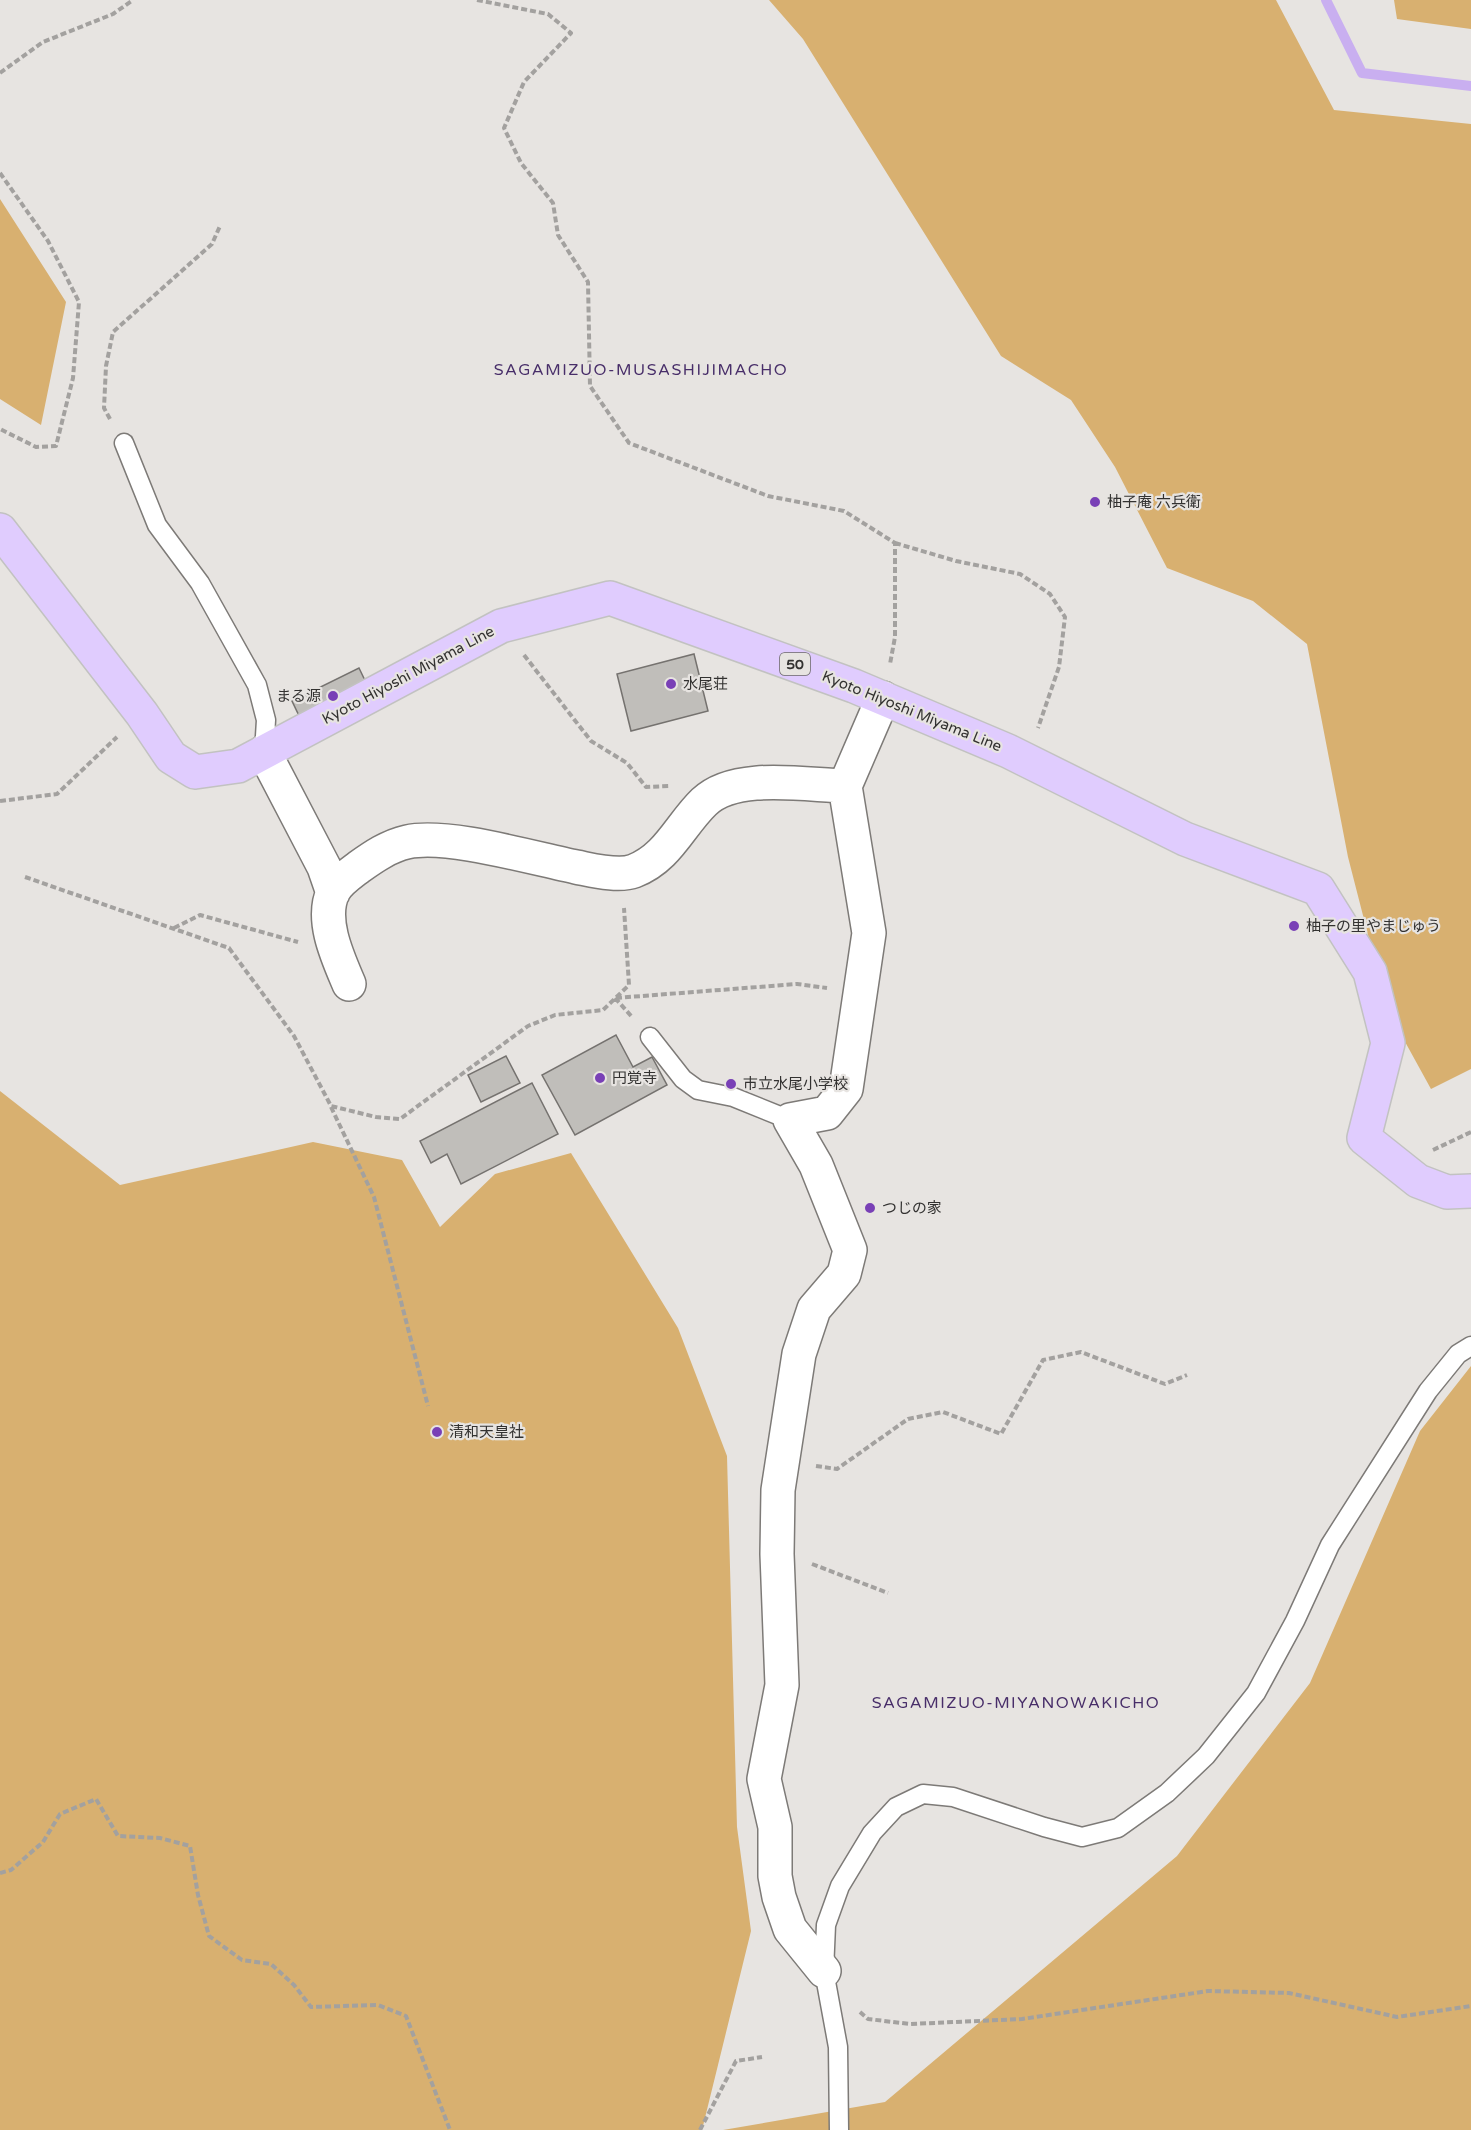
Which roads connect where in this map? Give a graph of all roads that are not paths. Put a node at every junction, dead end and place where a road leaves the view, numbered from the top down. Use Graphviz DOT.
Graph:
graph roads {
  1 [pos="124,443"];
  2 [pos="0,530"];
  3 [pos="883,698"];
  4 [pos="264,752"];
  5 [pos="845,786"];
  6 [pos="333,892"];
  7 [pos="349,984"];
  8 [pos="650,1036"];
  9 [pos="790,1120"];
  10 [pos="1471,1191"];
  11 [pos="1471,1346"];
  12 [pos="826,1980"];
  13 [pos="839,2130"];
  1 -- 4 [label="lane"];
  2 -- 4 [label="main road, Kyoto Hiyoshi Miyama Line / 50"];
  3 -- 4 [label="main road, Kyoto Hiyoshi Miyama Line / 50"];
  3 -- 5 [label="street"];
  3 -- 10 [label="main road, Kyoto Hiyoshi Miyama Line / 50"];
  4 -- 6 [label="street"];
  5 -- 6 [label="street"];
  5 -- 9 [label="street"];
  6 -- 7 [label="street"];
  8 -- 9 [label="lane"];
  9 -- 12 [label="street"];
  11 -- 12 [label="lane"];
  12 -- 13 [label="lane"];
}
